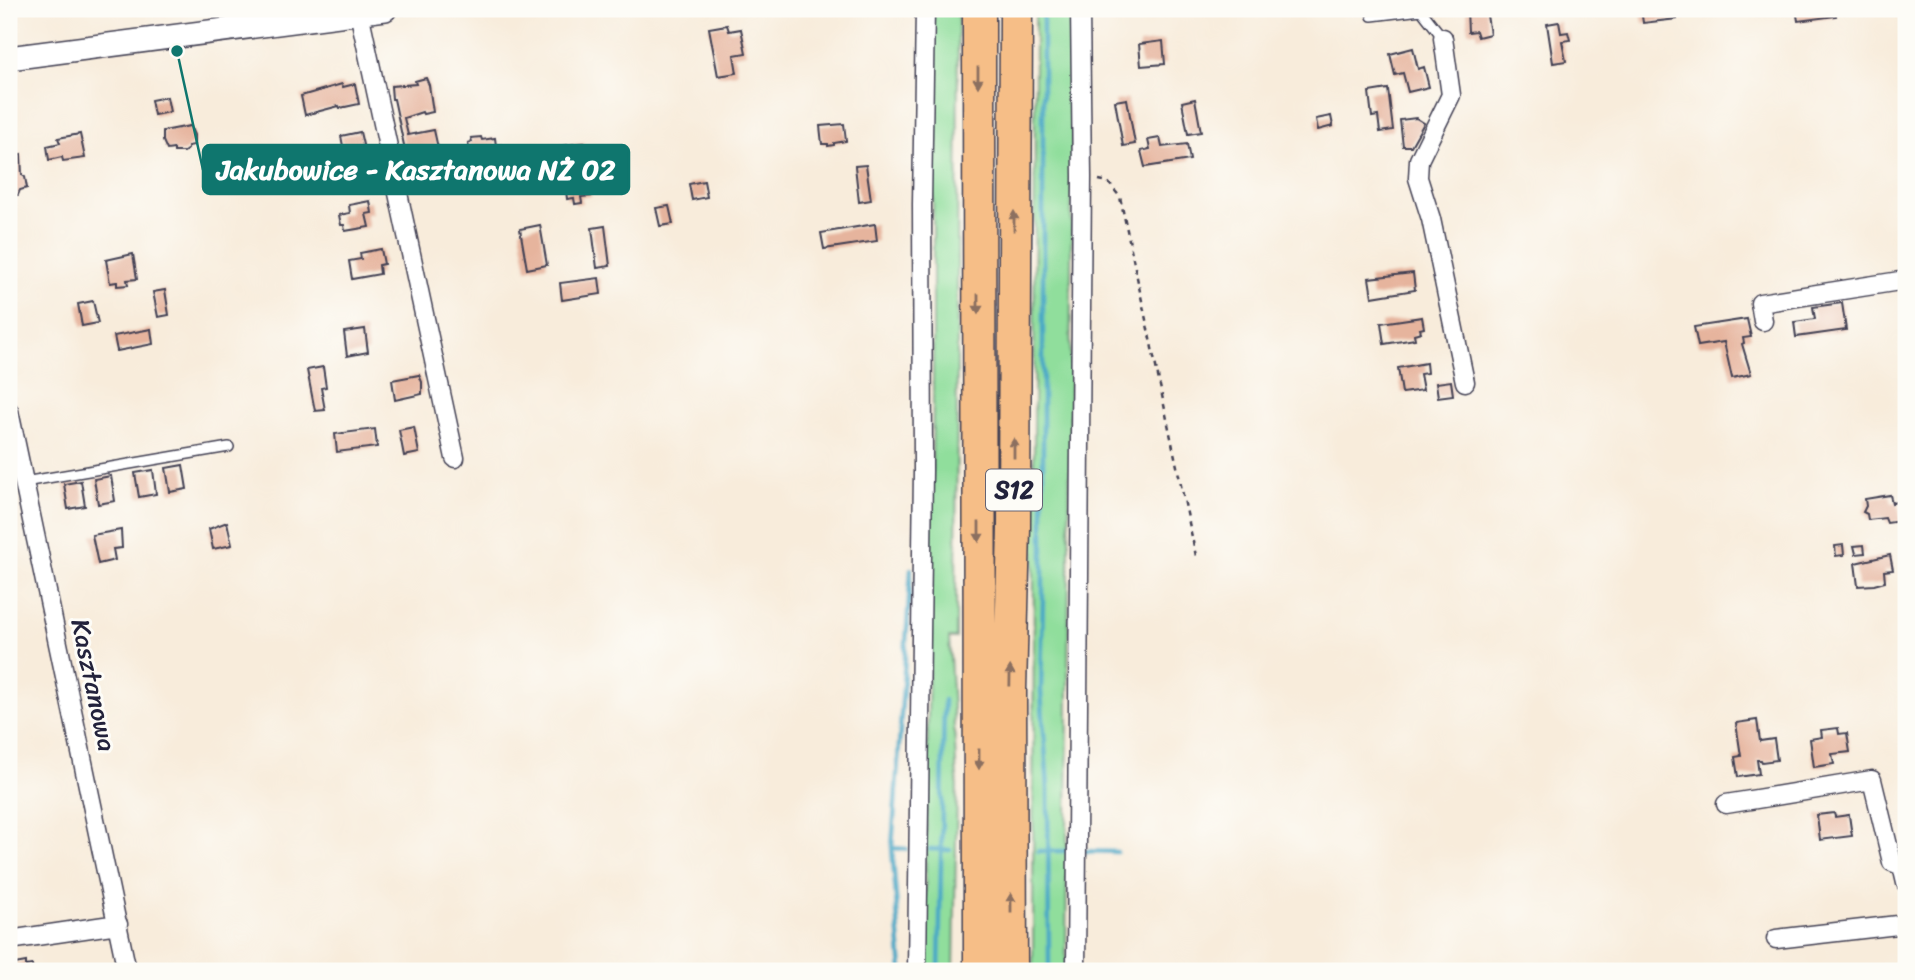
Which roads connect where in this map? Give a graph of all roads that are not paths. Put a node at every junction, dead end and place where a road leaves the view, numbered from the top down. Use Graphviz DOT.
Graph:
graph roads {
  1 [pos="385,9"];
  2 [pos="925,9"];
  3 [pos="979,9"];
  4 [pos="1016,9"];
  5 [pos="1080,9"];
  6 [pos="1370,9"];
  7 [pos="359,12"];
  8 [pos="1443,38"];
  9 [pos="9,58"];
  10 [pos="996,122"];
  11 [pos="1906,280"];
  12 [pos="1763,321"];
  13 [pos="1465,382"];
  14 [pos="9,411"];
  15 [pos="229,447"];
  16 [pos="455,458"];
  17 [pos="24,482"];
  18 [pos="1726,804"];
  19 [pos="1906,883"];
  20 [pos="118,924"];
  21 [pos="1906,924"];
  22 [pos="1776,939"];
  23 [pos="9,940"];
  24 [pos="127,971"];
  25 [pos="917,971"];
  26 [pos="980,971"];
  27 [pos="1011,971"];
  28 [pos="1076,971"];
  1 -- 7 [label="street"];
  2 -- 25 [label="street"];
  3 -- 10 [label="highway, S12, one-way"];
  4 -- 10 [label="highway, S12"];
  5 -- 28 [label="street"];
  6 -- 8 [label="lane"];
  7 -- 9 [label="street"];
  7 -- 16 [label="street"];
  8 -- 13 [label="street"];
  10 -- 26 [label="highway, S12, one-way"];
  27 -- 10 [label="highway, S12, one-way"];
  11 -- 12 [label="street"];
  14 -- 17 [label="street, Kasztanowa"];
  15 -- 17 [label="lane"];
  17 -- 20 [label="street, Kasztanowa"];
  18 -- 19 [label="street"];
  20 -- 23 [label="street"];
  20 -- 24 [label="street, Kasztanowa"];
  21 -- 22 [label="street"];
}
